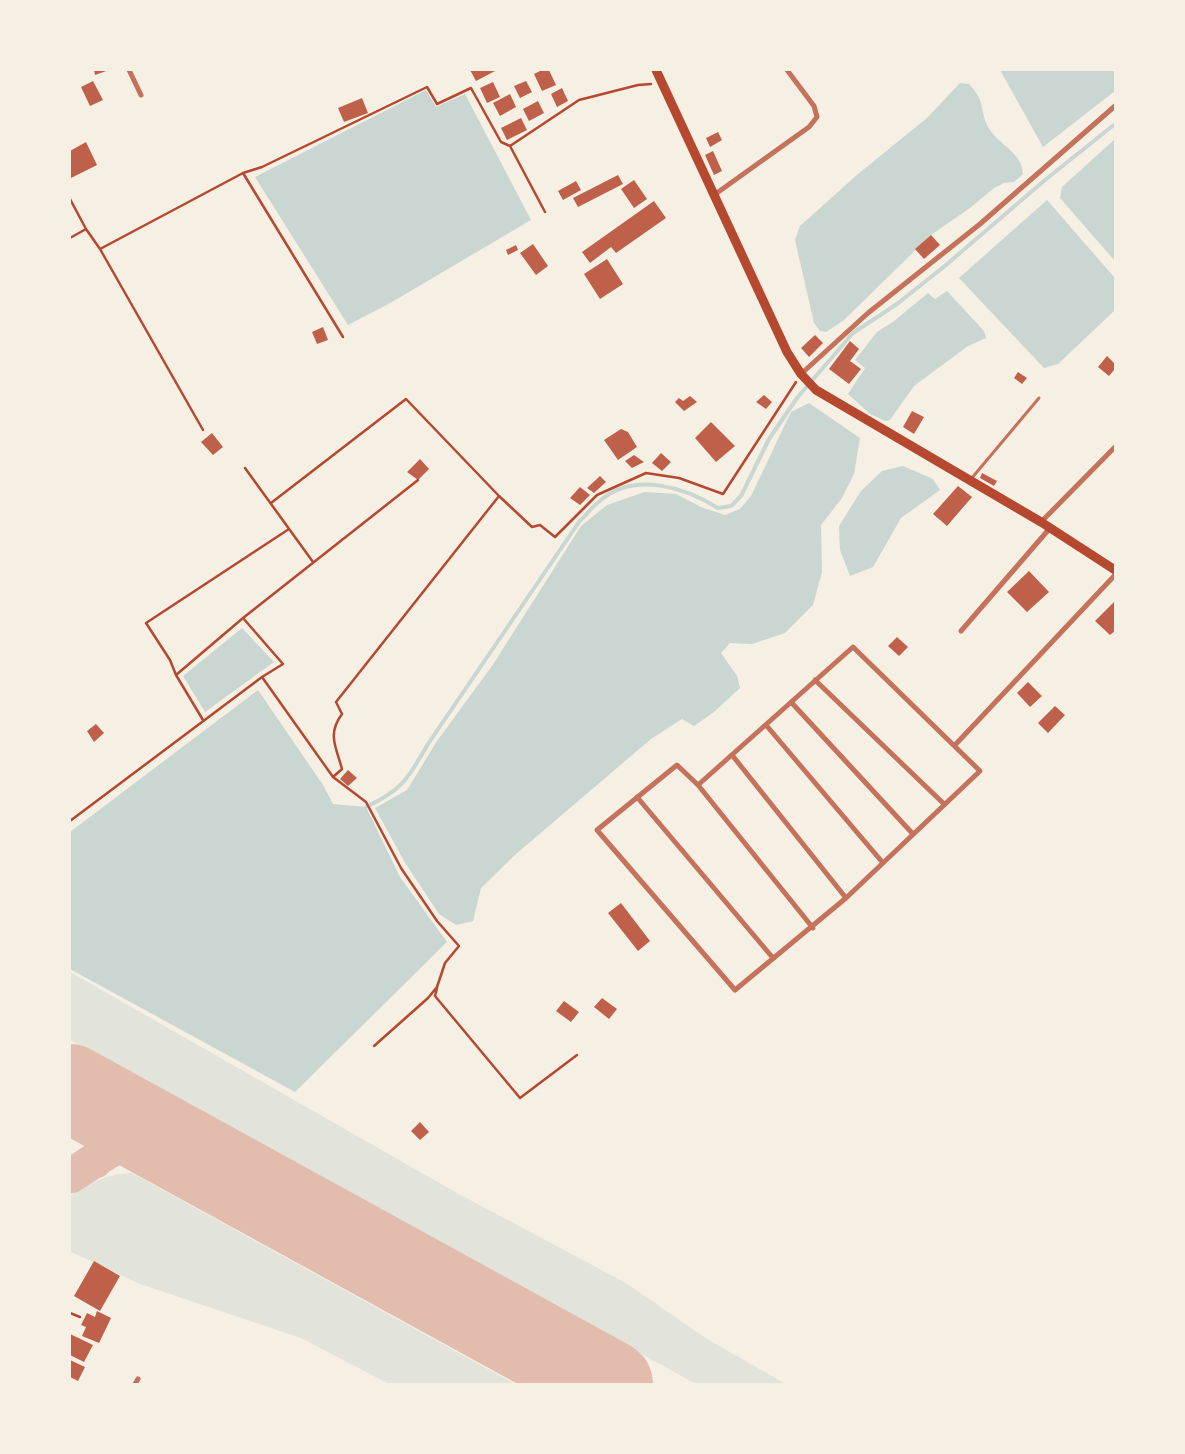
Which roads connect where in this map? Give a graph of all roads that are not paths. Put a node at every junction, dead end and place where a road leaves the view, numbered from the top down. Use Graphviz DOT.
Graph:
graph roads {
  1 [pos="129,70"];
  2 [pos="656,70"];
  3 [pos="787,70"];
  4 [pos="141,95"];
  5 [pos="1115,106"];
  6 [pos="714,195"];
  7 [pos="801,374"];
  8 [pos="1039,398"];
  9 [pos="1115,447"];
  10 [pos="969,482"];
  11 [pos="1041,522"];
  12 [pos="1050,528"];
  13 [pos="1115,570"];
  14 [pos="1115,575"];
  15 [pos="960,631"];
  16 [pos="815,680"];
  17 [pos="791,702"];
  18 [pos="766,725"];
  19 [pos="955,744"];
  20 [pos="732,755"];
  21 [pos="698,785"];
  22 [pos="636,797"];
  23 [pos="944,804"];
  24 [pos="912,833"];
  25 [pos="883,863"];
  26 [pos="846,898"];
  27 [pos="812,928"];
  28 [pos="773,958"];
  1 -- 4 [label="street"];
  2 -- 6 [label="main road"];
  3 -- 6 [label="street"];
  5 -- 7 [label="street"];
  6 -- 7 [label="main road"];
  7 -- 10 [label="main road"];
  8 -- 10 [label="lane"];
  9 -- 11 [label="street"];
  10 -- 11 [label="main road"];
  11 -- 12 [label="main road"];
  12 -- 13 [label="main road"];
  12 -- 15 [label="street"];
  14 -- 19 [label="street"];
  16 -- 17 [label="street"];
  16 -- 19 [label="street"];
  16 -- 23 [label="street"];
  17 -- 18 [label="street"];
  17 -- 24 [label="street"];
  18 -- 20 [label="street"];
  18 -- 25 [label="street"];
  19 -- 23 [label="street"];
  20 -- 21 [label="street"];
  20 -- 26 [label="street"];
  21 -- 22 [label="street"];
  21 -- 27 [label="street"];
  22 -- 28 [label="street"];
  22 -- 28 [label="street"];
  23 -- 24 [label="street"];
  24 -- 25 [label="street"];
  25 -- 26 [label="street"];
  26 -- 27 [label="street"];
  27 -- 28 [label="street"];
}
